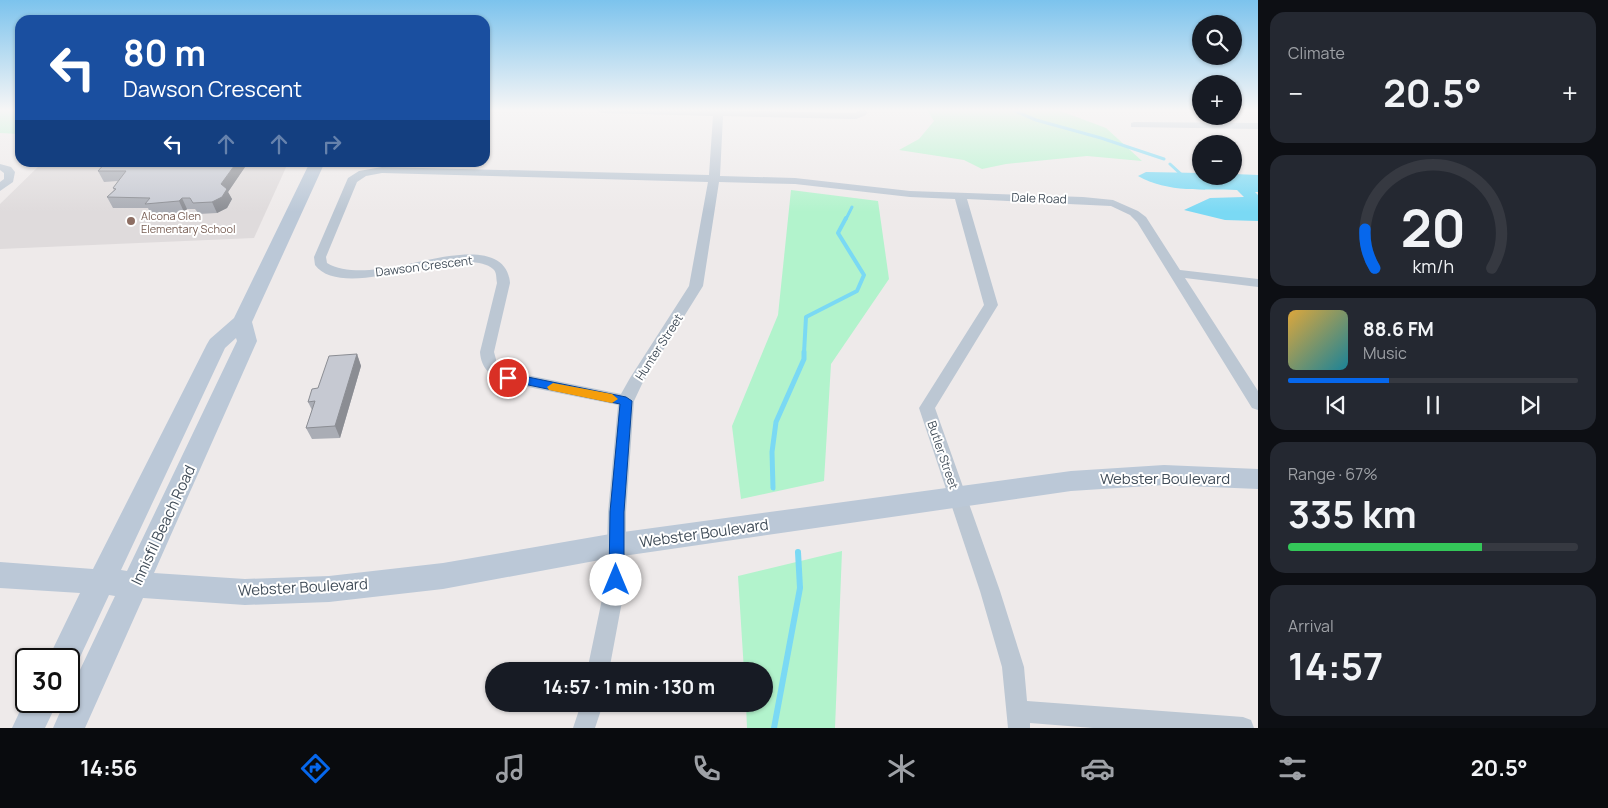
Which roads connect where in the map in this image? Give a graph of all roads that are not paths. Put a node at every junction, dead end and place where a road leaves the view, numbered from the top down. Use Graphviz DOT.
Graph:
graph roads {
  1 [pos="718,144"];
  2 [pos="0,167"];
  3 [pos="316,167"];
  4 [pos="714,179"];
  5 [pos="0,188"];
  6 [pos="960,196"];
  7 [pos="1175,273"];
  8 [pos="1258,283"];
  9 [pos="242,322"];
  10 [pos="626,401"];
  11 [pos="1258,404"];
  12 [pos="1258,479"];
  13 [pos="958,498"];
  14 [pos="616,545"];
  15 [pos="0,575"];
  16 [pos="102,583"];
  17 [pos="136,585"];
  18 [pos="69,648"];
  19 [pos="600,662"];
  20 [pos="589,712"];
  21 [pos="36,713"];
  22 [pos="1018,720"];
  23 [pos="28,728"];
  24 [pos="69,728"];
  25 [pos="584,728"];
  26 [pos="1243,728"];
  1 -- 4 [label="street, Hunter Street"];
  2 -- 5 [label="street"];
  3 -- 9 [label="main road"];
  4 -- 6 [label="street, Dale Road"];
  4 -- 10 [label="street, Hunter Street"];
  4 -- 10 [label="street, Dawson Crescent"];
  6 -- 7 [label="street, Dale Road"];
  6 -- 13 [label="street, Butler Street"];
  7 -- 8 [label="street"];
  7 -- 11 [label="street, Dale Road"];
  9 -- 16 [label="main road"];
  9 -- 17 [label="main road, Innisfil Beach Road"];
  10 -- 14 [label="street, Hunter Street"];
  12 -- 13 [label="main road, Webster Boulevard"];
  13 -- 14 [label="main road, Webster Boulevard"];
  13 -- 22 [label="street, Butler Street"];
  14 -- 17 [label="main road, Webster Boulevard"];
  14 -- 19 [label="street, Hunter Street"];
  15 -- 16 [label="main road, Webster Boulevard"];
  16 -- 17 [label="main road, Webster Boulevard"];
  16 -- 18 [label="main road"];
  17 -- 24 [label="main road, Innisfil Beach Road"];
  20 -- 25 [label="street"];
  21 -- 23 [label="main road"];
  22 -- 26 [label="street"];
}
